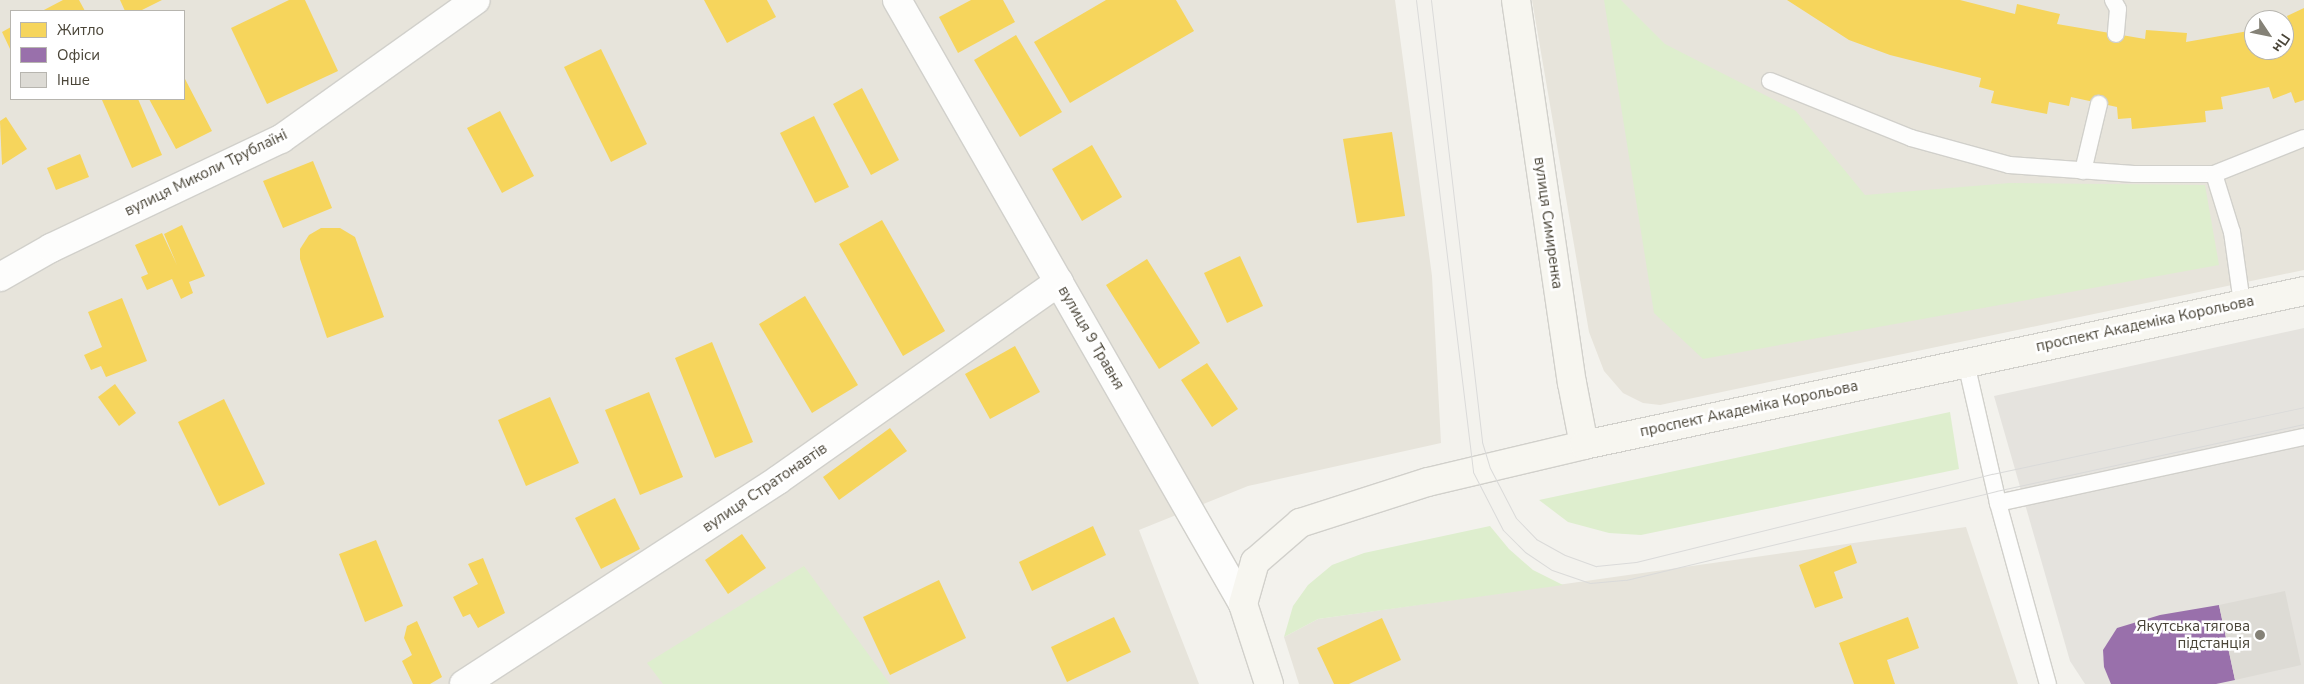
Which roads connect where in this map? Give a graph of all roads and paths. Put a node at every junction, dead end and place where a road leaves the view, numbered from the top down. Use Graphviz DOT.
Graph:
graph roads {
  1 [pos="476,0"];
  2 [pos="897,0"];
  3 [pos="1516,0"];
  4 [pos="2113,0"];
  5 [pos="2116,34"];
  6 [pos="1770,81"];
  7 [pos="2099,104"];
  8 [pos="2304,138"];
  9 [pos="2083,171"];
  10 [pos="2214,174"];
  11 [pos="0,277"];
  12 [pos="1059,282"];
  13 [pos="2304,291"];
  14 [pos="2242,303"];
  15 [pos="1966,364"];
  16 [pos="2304,437"];
  17 [pos="1584,445"];
  18 [pos="1998,503"];
  19 [pos="1243,604"];
  20 [pos="464,684"];
  21 [pos="1269,684"];
  22 [pos="2048,684"];
  1 -- 11 [label="street, вулиця Миколи Трублаїні"];
  2 -- 12 [label="street, вулиця 9 Травня"];
  3 -- 17 [label="main road, вулиця Симиренка"];
  4 -- 5 [label="lane"];
  6 -- 9 [label="lane"];
  7 -- 9 [label="lane"];
  8 -- 10 [label="lane"];
  9 -- 10 [label="lane"];
  10 -- 14 [label="lane"];
  12 -- 19 [label="street, вулиця 9 Травня"];
  12 -- 20 [label="street, вулиця Стратонавтів"];
  13 -- 14 [label="main road, проспект Академіка Корольова"];
  14 -- 15 [label="main road, проспект Академіка Корольова"];
  15 -- 17 [label="main road, проспект Академіка Корольова"];
  15 -- 18 [label="lane"];
  16 -- 18 [label="lane"];
  17 -- 19 [label="main road, проспект Академіка Корольова"];
  18 -- 22 [label="lane"];
  19 -- 21 [label="main road, вулиця 9 Травня"];
}
